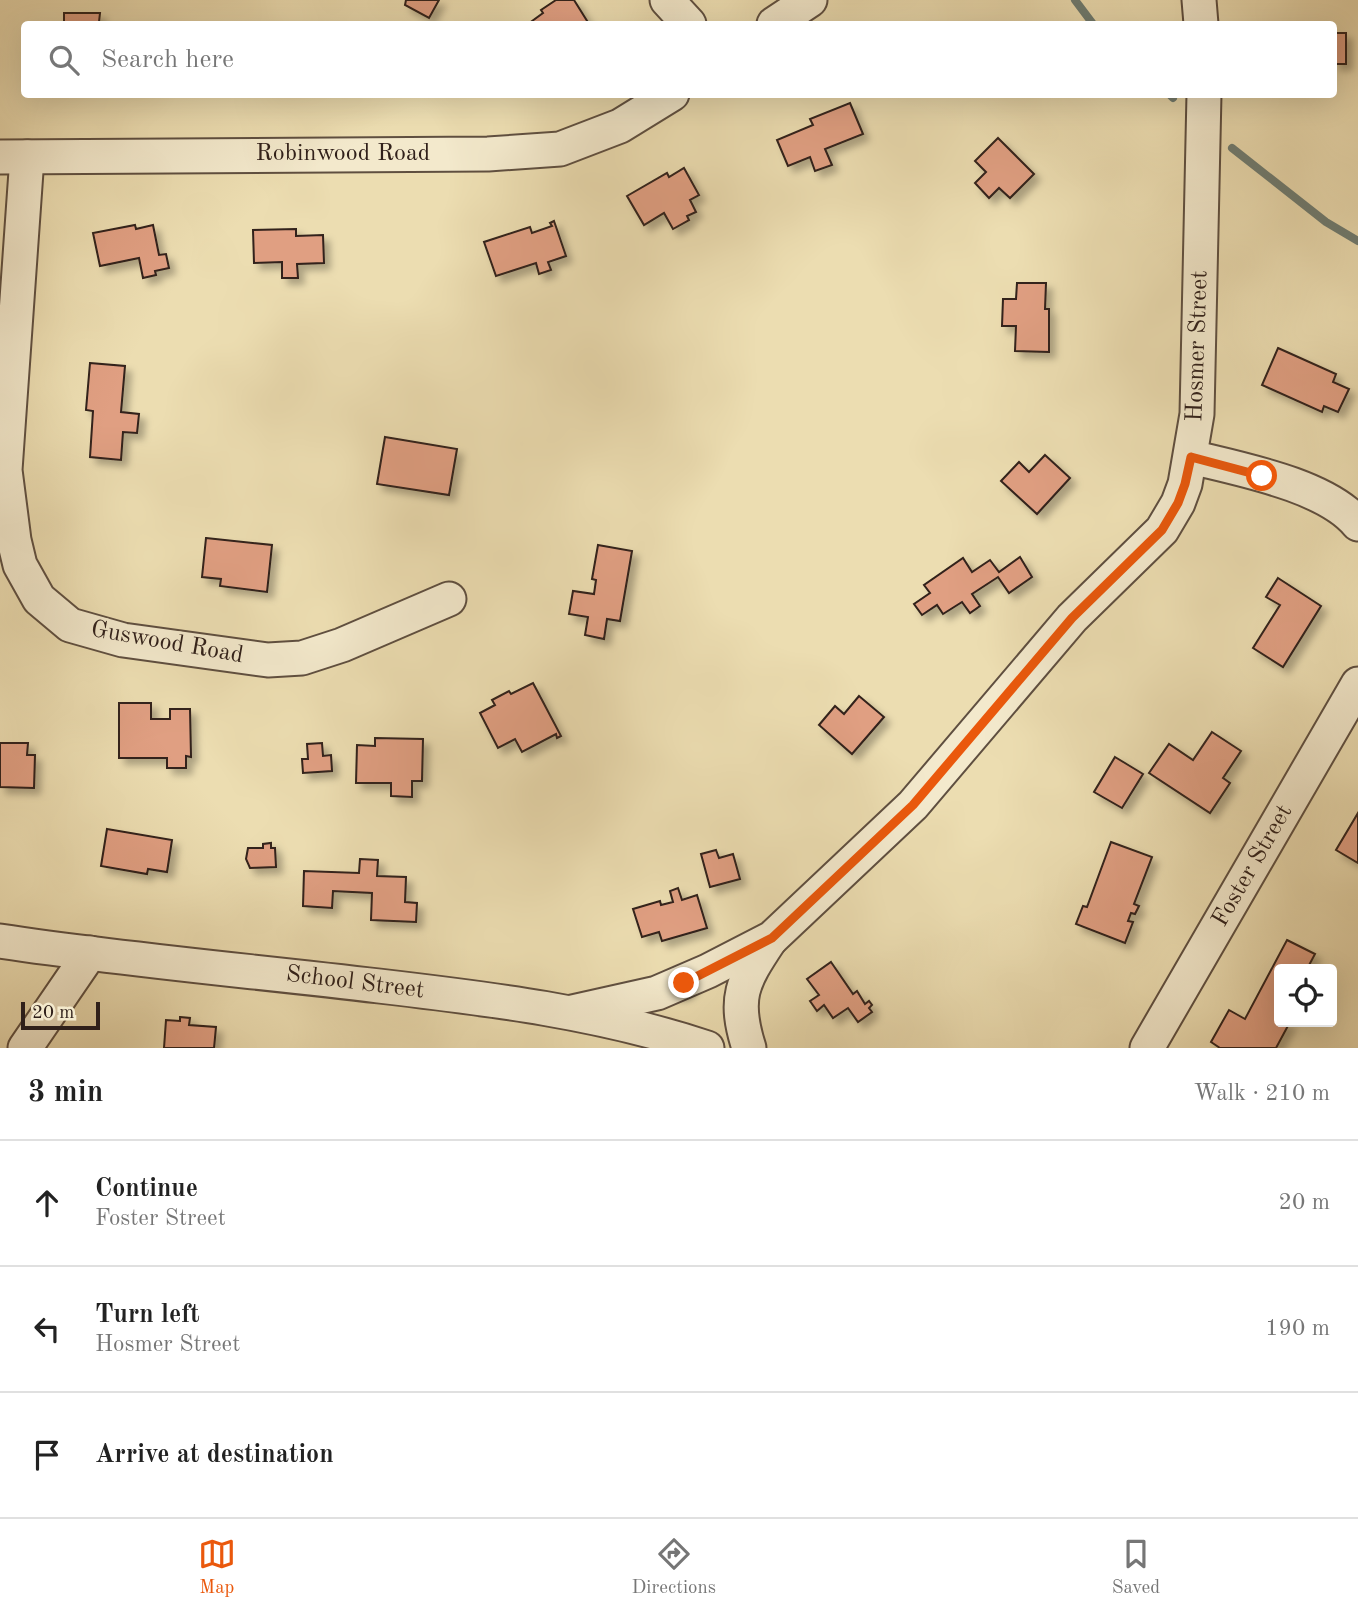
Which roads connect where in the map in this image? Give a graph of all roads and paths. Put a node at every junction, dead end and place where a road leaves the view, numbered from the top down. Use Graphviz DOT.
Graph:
graph roads {
  1 [pos="667,0"];
  2 [pos="810,0"];
  3 [pos="1199,0"];
  4 [pos="686,21"];
  5 [pos="778,21"];
  6 [pos="1201,21"];
  7 [pos="666,98"];
  8 [pos="1204,98"];
  9 [pos="13,157"];
  10 [pos="1191,457"];
  11 [pos="1358,524"];
  12 [pos="449,599"];
  13 [pos="1358,684"];
  14 [pos="772,938"];
  15 [pos="0,941"];
  16 [pos="90,953"];
  17 [pos="572,1012"];
  18 [pos="25,1048"];
  19 [pos="707,1048"];
  20 [pos="749,1048"];
  21 [pos="1147,1048"];
  1 -- 4 [label="street"];
  2 -- 5 [label="street"];
  3 -- 6 [label="street"];
  7 -- 9 [label="street, Robinwood Road"];
  8 -- 10 [label="street, Hosmer Street"];
  9 -- 12 [label="street, Guswood Road"];
  10 -- 11 [label="street"];
  10 -- 14 [label="street, Hosmer Street"];
  13 -- 21 [label="street, Foster Street"];
  14 -- 17 [label="street, Hosmer Street"];
  14 -- 20 [label="street, Hosmer Street"];
  15 -- 16 [label="street, School Street"];
  16 -- 17 [label="street, School Street"];
  16 -- 18 [label="street"];
  17 -- 19 [label="street, School Street"];
}
